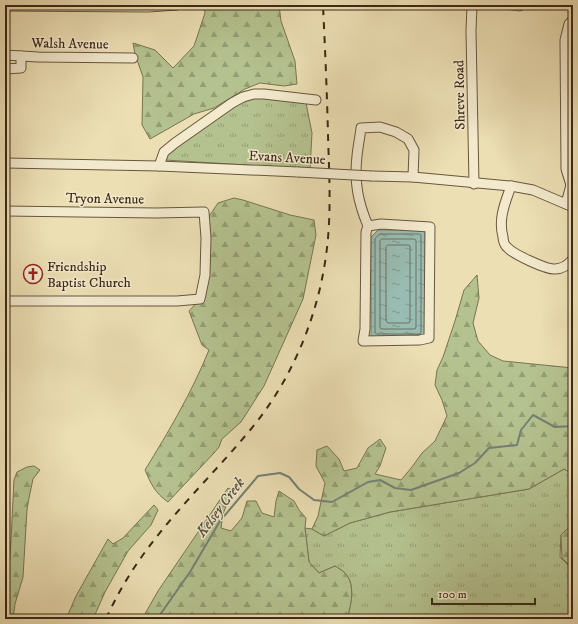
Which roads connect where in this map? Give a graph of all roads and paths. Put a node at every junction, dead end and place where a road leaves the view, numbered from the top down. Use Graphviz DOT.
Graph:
graph roads {
  1 [pos="177,5"];
  2 [pos="472,5"];
  3 [pos="5,6"];
  4 [pos="53,6"];
  5 [pos="77,6"];
  6 [pos="108,6"];
  7 [pos="573,20"];
  8 [pos="5,55"];
  9 [pos="21,56"];
  10 [pos="133,58"];
  11 [pos="5,69"];
  12 [pos="316,100"];
  13 [pos="5,163"];
  14 [pos="159,166"];
  15 [pos="413,177"];
  16 [pos="474,184"];
  17 [pos="510,186"];
  18 [pos="572,186"];
  19 [pos="570,206"];
  20 [pos="5,211"];
  21 [pos="368,226"];
  22 [pos="573,259"];
  23 [pos="5,301"];
  1 -- 6 [label="street"];
  2 -- 16 [label="street, Shreve Road"];
  3 -- 4 [label="street"];
  4 -- 5 [label="street"];
  5 -- 6 [label="street"];
  7 -- 18 [label="street"];
  8 -- 9 [label="street, Walsh Avenue"];
  9 -- 10 [label="street, Walsh Avenue"];
  9 -- 11 [label="street"];
  12 -- 14 [label="street"];
  13 -- 14 [label="street, Evans Avenue"];
  14 -- 15 [label="street, Evans Avenue, bridge"];
  15 -- 16 [label="street, Evans Avenue"];
  15 -- 21 [label="street"];
  16 -- 17 [label="street, Evans Avenue"];
  17 -- 19 [label="street, Evans Avenue"];
  17 -- 22 [label="street"];
  18 -- 19 [label="street"];
  20 -- 23 [label="street, Tryon Avenue"];
  21 -- 21 [label="street"];
}
